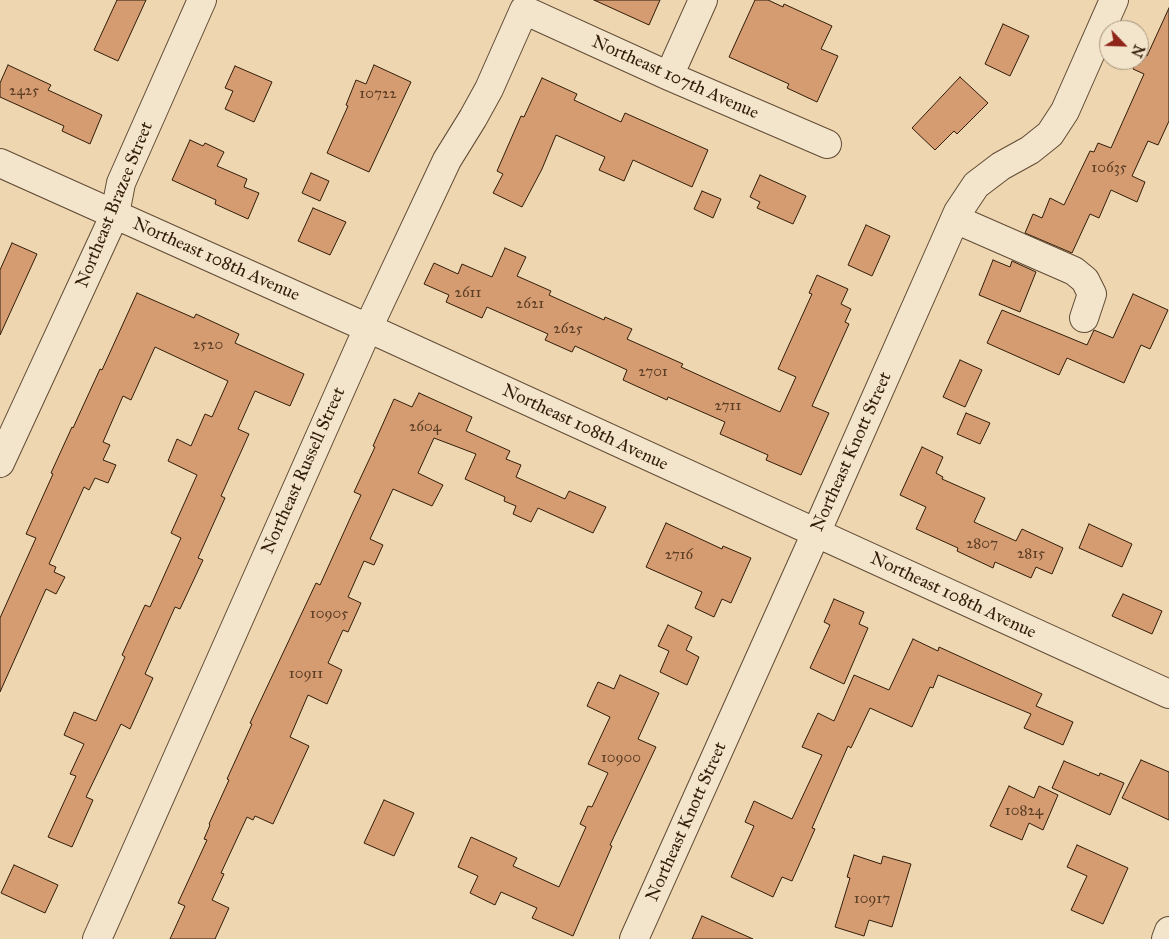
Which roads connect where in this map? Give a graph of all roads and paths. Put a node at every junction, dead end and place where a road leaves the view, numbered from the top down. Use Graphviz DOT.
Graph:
graph roads {
  1 [pos="202,0"];
  2 [pos="703,0"];
  3 [pos="1114,0"];
  4 [pos="524,10"];
  5 [pos="669,76"];
  6 [pos="827,144"];
  7 [pos="0,163"];
  8 [pos="115,214"];
  9 [pos="955,220"];
  10 [pos="1084,318"];
  11 [pos="368,328"];
  12 [pos="0,463"];
  13 [pos="816,533"];
  14 [pos="1169,694"];
  15 [pos="1169,931"];
  16 [pos="97,939"];
  17 [pos="634,939"];
  18 [pos="1166,939"];
  1 -- 8 [label="street, Northeast Brazee Street"];
  2 -- 5 [label="street"];
  3 -- 9 [label="street, Northeast Knott Street"];
  4 -- 5 [label="street, Northeast 107th Avenue"];
  4 -- 11 [label="street, Northeast Russell Street"];
  5 -- 6 [label="street, Northeast 107th Avenue"];
  7 -- 8 [label="street, Northeast 108th Avenue"];
  8 -- 11 [label="street, Northeast 108th Avenue"];
  8 -- 12 [label="street, Northeast Brazee Street"];
  9 -- 10 [label="street"];
  9 -- 13 [label="street, Northeast Knott Street"];
  11 -- 13 [label="street, Northeast 108th Avenue"];
  11 -- 16 [label="street, Northeast Russell Street"];
  13 -- 14 [label="street, Northeast 108th Avenue"];
  13 -- 17 [label="street, Northeast Knott Street"];
  15 -- 18 [label="street"];
}
